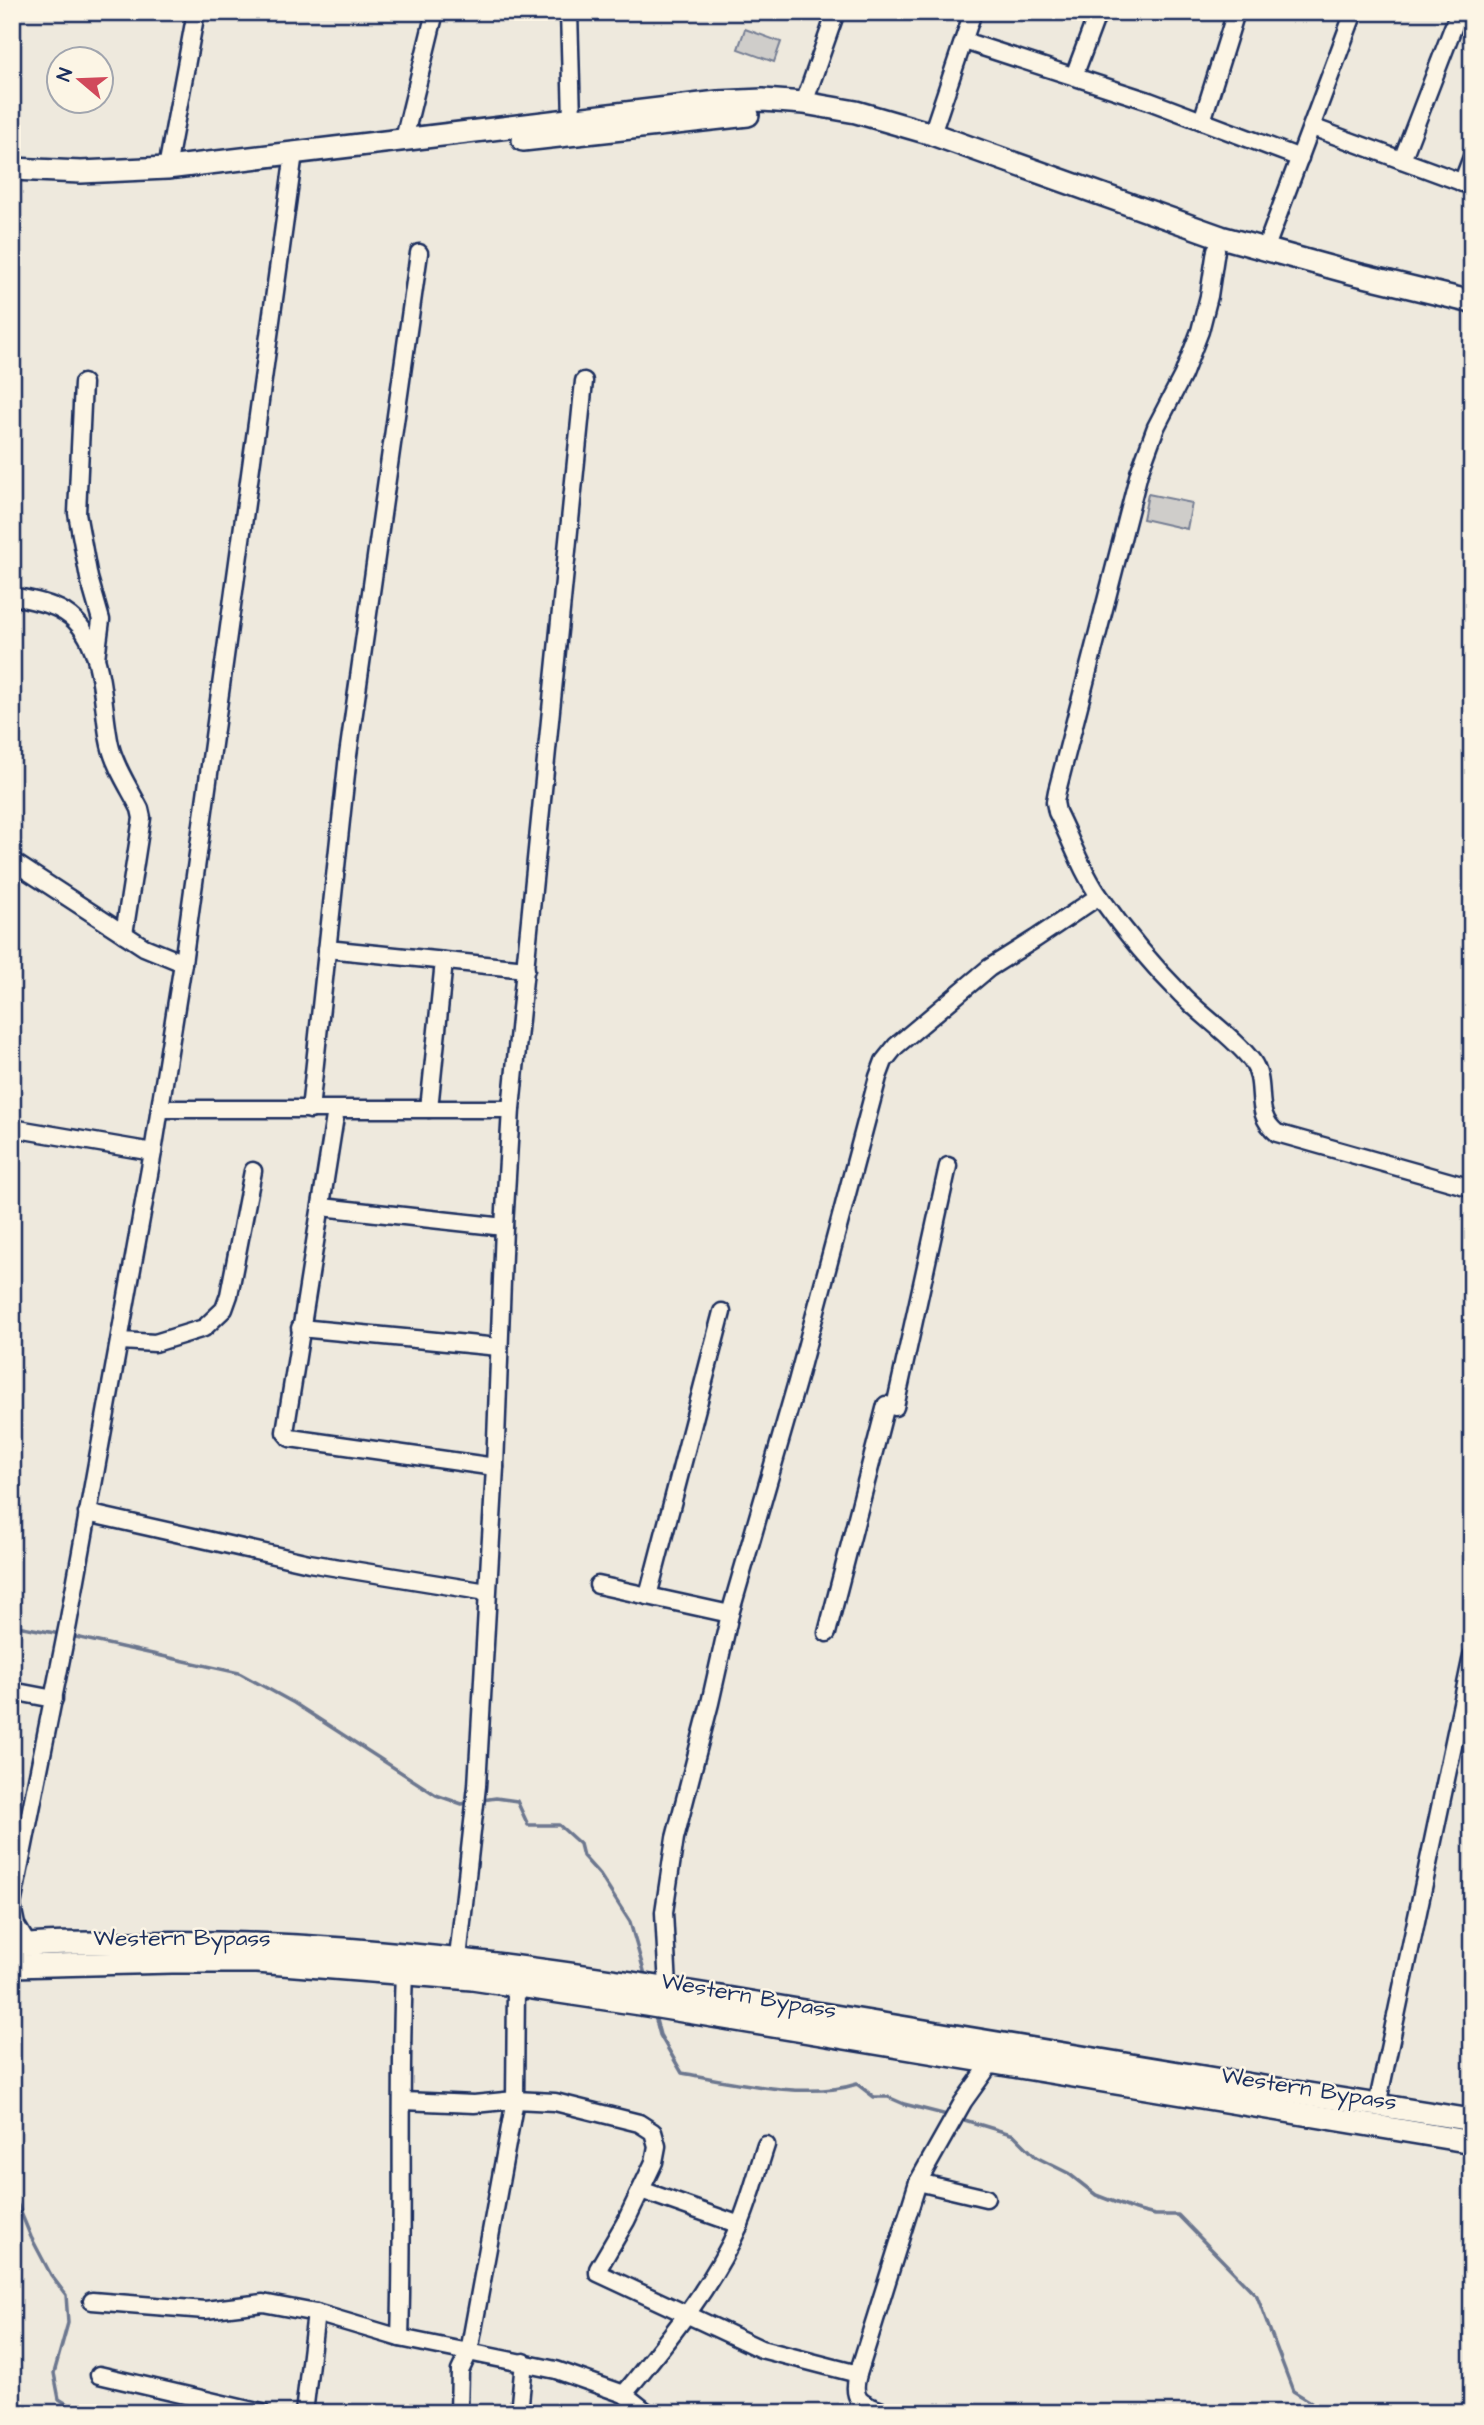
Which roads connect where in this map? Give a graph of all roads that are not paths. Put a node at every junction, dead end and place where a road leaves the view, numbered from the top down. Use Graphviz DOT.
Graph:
graph roads {
  1 [pos="196,12"];
  2 [pos="435,12"];
  3 [pos="569,12"];
  4 [pos="836,12"];
  5 [pos="973,12"];
  6 [pos="1098,12"];
  7 [pos="1236,12"];
  8 [pos="1354,12"];
  9 [pos="1459,12"];
  10 [pos="964,41"];
  11 [pos="1074,76"];
  12 [pos="804,103"];
  13 [pos="572,119"];
  14 [pos="1202,121"];
  15 [pos="1312,127"];
  16 [pos="932,134"];
  17 [pos="404,139"];
  18 [pos="1300,158"];
  19 [pos="1472,158"];
  20 [pos="294,160"];
  21 [pos="1402,160"];
  22 [pos="167,168"];
  23 [pos="12,169"];
  24 [pos="12,183"];
  25 [pos="1467,184"];
  26 [pos="1216,250"];
  27 [pos="1265,250"];
  28 [pos="419,253"];
  29 [pos="1472,302"];
  30 [pos="1472,315"];
  31 [pos="584,381"];
  32 [pos="83,383"];
  33 [pos="12,596"];
  34 [pos="96,658"];
  35 [pos="12,861"];
  36 [pos="1099,896"];
  37 [pos="124,934"];
  38 [pos="327,949"];
  39 [pos="444,961"];
  40 [pos="183,963"];
  41 [pos="526,969"];
  42 [pos="160,1109"];
  43 [pos="429,1109"];
  44 [pos="511,1109"];
  45 [pos="310,1110"];
  46 [pos="336,1111"];
  47 [pos="12,1128"];
  48 [pos="153,1152"];
  49 [pos="948,1166"];
  50 [pos="253,1171"];
  51 [pos="1472,1188"];
  52 [pos="321,1207"];
  53 [pos="504,1227"];
  54 [pos="722,1312"];
  55 [pos="300,1328"];
  56 [pos="121,1341"];
  57 [pos="499,1347"];
  58 [pos="495,1466"];
  59 [pos="87,1513"];
  60 [pos="598,1585"];
  61 [pos="487,1592"];
  62 [pos="649,1596"];
  63 [pos="730,1614"];
  64 [pos="827,1633"];
  65 [pos="1472,1656"];
  66 [pos="12,1691"];
  67 [pos="54,1699"];
  68 [pos="12,1905"];
  69 [pos="20,1946"];
  70 [pos="458,1958"];
  71 [pos="12,1966"];
  72 [pos="404,1973"];
  73 [pos="516,1985"];
  74 [pos="655,1994"];
  75 [pos="991,2063"];
  76 [pos="515,2100"];
  77 [pos="403,2101"];
  78 [pos="1377,2106"];
  79 [pos="1472,2120"];
  80 [pos="1472,2142"];
  81 [pos="766,2145"];
  82 [pos="918,2182"];
  83 [pos="641,2190"];
  84 [pos="986,2198"];
  85 [pos="740,2225"];
  86 [pos="92,2301"];
  87 [pos="316,2313"];
  88 [pos="688,2315"];
  89 [pos="400,2338"];
  90 [pos="469,2352"];
  91 [pos="524,2362"];
  92 [pos="858,2374"];
  93 [pos="99,2375"];
  94 [pos="624,2394"];
  95 [pos="194,2406"];
  96 [pos="244,2411"];
  97 [pos="262,2413"];
  98 [pos="303,2413"];
  99 [pos="459,2413"];
  100 [pos="519,2413"];
  101 [pos="649,2413"];
  102 [pos="887,2413"];
  1 -- 22 [label="street"];
  2 -- 17 [label="street"];
  3 -- 13 [label="street"];
  4 -- 12 [label="street"];
  5 -- 10 [label="street"];
  6 -- 11 [label="street"];
  7 -- 14 [label="street"];
  8 -- 15 [label="street"];
  9 -- 21 [label="street"];
  10 -- 11 [label="street"];
  10 -- 16 [label="street"];
  11 -- 14 [label="street"];
  12 -- 13 [label="main road"];
  12 -- 16 [label="main road"];
  13 -- 17 [label="main road"];
  14 -- 18 [label="street"];
  15 -- 18 [label="street"];
  15 -- 21 [label="street"];
  16 -- 27 [label="main road"];
  17 -- 20 [label="main road"];
  18 -- 27 [label="street"];
  19 -- 25 [label="street"];
  20 -- 22 [label="main road"];
  20 -- 24 [label="main road"];
  20 -- 26 [label="main road"];
  20 -- 40 [label="street"];
  21 -- 25 [label="street"];
  22 -- 23 [label="main road"];
  26 -- 30 [label="main road"];
  26 -- 36 [label="street"];
  27 -- 29 [label="main road"];
  28 -- 38 [label="street"];
  31 -- 41 [label="street"];
  32 -- 34 [label="street"];
  33 -- 34 [label="street"];
  34 -- 37 [label="street"];
  35 -- 37 [label="street"];
  36 -- 51 [label="street"];
  36 -- 63 [label="street"];
  37 -- 40 [label="street"];
  38 -- 39 [label="street"];
  38 -- 45 [label="street"];
  39 -- 41 [label="street"];
  39 -- 43 [label="street"];
  40 -- 42 [label="street"];
  41 -- 44 [label="street"];
  42 -- 45 [label="street"];
  42 -- 48 [label="street"];
  43 -- 44 [label="street"];
  43 -- 46 [label="street"];
  44 -- 53 [label="street"];
  45 -- 46 [label="street"];
  46 -- 52 [label="street"];
  47 -- 48 [label="street"];
  48 -- 56 [label="street"];
  49 -- 64 [label="street"];
  50 -- 56 [label="street"];
  52 -- 53 [label="street"];
  52 -- 55 [label="street"];
  53 -- 57 [label="street"];
  54 -- 62 [label="street"];
  55 -- 57 [label="street"];
  55 -- 58 [label="street"];
  56 -- 59 [label="street"];
  57 -- 58 [label="street"];
  58 -- 61 [label="street"];
  59 -- 61 [label="street"];
  59 -- 67 [label="street"];
  60 -- 62 [label="street"];
  61 -- 70 [label="street"];
  62 -- 63 [label="street"];
  63 -- 74 [label="street"];
  65 -- 78 [label="street"];
  66 -- 67 [label="street"];
  67 -- 68 [label="street"];
  68 -- 69 [label="street"];
  69 -- 70 [label="main road, Western Bypass"];
  70 -- 74 [label="main road, Western Bypass"];
  71 -- 72 [label="main road, Western Bypass"];
  72 -- 73 [label="main road, Western Bypass"];
  72 -- 77 [label="street"];
  73 -- 74 [label="main road, Western Bypass"];
  73 -- 76 [label="street"];
  74 -- 75 [label="main road, Western Bypass"];
  74 -- 78 [label="main road, Western Bypass"];
  75 -- 80 [label="main road, Western Bypass"];
  75 -- 82 [label="street"];
  76 -- 77 [label="street"];
  76 -- 83 [label="street"];
  76 -- 90 [label="street"];
  77 -- 89 [label="street"];
  78 -- 79 [label="main road, Western Bypass"];
  81 -- 85 [label="street"];
  82 -- 84 [label="street"];
  82 -- 92 [label="street"];
  83 -- 85 [label="street"];
  83 -- 88 [label="street"];
  85 -- 88 [label="street"];
  86 -- 87 [label="street"];
  87 -- 89 [label="street"];
  87 -- 98 [label="street"];
  88 -- 92 [label="street"];
  88 -- 94 [label="street"];
  89 -- 90 [label="street"];
  90 -- 91 [label="street"];
  90 -- 99 [label="street"];
  91 -- 94 [label="street"];
  91 -- 100 [label="street"];
  92 -- 102 [label="street"];
  93 -- 95 [label="street"];
  94 -- 101 [label="street"];
  95 -- 96 [label="street"];
  96 -- 97 [label="street"];
}
